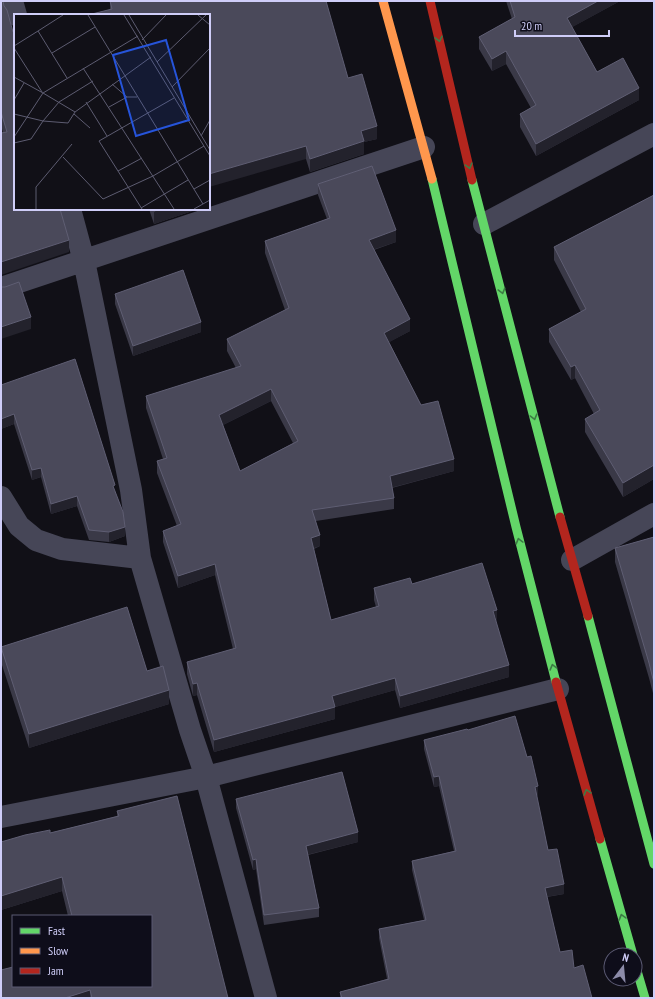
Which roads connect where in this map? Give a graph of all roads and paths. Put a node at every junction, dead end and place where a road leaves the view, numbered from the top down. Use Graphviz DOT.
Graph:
graph roads {
  1 [pos="12,1"];
  2 [pos="383,1"];
  3 [pos="430,1"];
  4 [pos="16,14"];
  5 [pos="654,134"];
  6 [pos="424,147"];
  7 [pos="70,210"];
  8 [pos="484,224"];
  9 [pos="84,261"];
  10 [pos="1,288"];
  11 [pos="1,496"];
  12 [pos="654,514"];
  13 [pos="10,528"];
  14 [pos="140,558"];
  15 [pos="572,560"];
  16 [pos="558,689"];
  17 [pos="206,777"];
  18 [pos="1,817"];
  19 [pos="654,864"];
  20 [pos="630,947"];
  21 [pos="641,987"];
  22 [pos="266,998"];
  23 [pos="644,998"];
  1 -- 4 [label="street"];
  2 -- 6 [label="highway"];
  3 -- 8 [label="highway, one-way"];
  5 -- 8 [label="street"];
  6 -- 9 [label="street"];
  16 -- 6 [label="highway, one-way"];
  7 -- 9 [label="street"];
  8 -- 15 [label="highway, one-way"];
  9 -- 10 [label="street"];
  9 -- 14 [label="street"];
  11 -- 13 [label="street"];
  12 -- 15 [label="street"];
  13 -- 14 [label="street"];
  14 -- 17 [label="street"];
  15 -- 19 [label="highway"];
  16 -- 17 [label="street"];
  20 -- 16 [label="highway, one-way"];
  17 -- 18 [label="street"];
  17 -- 22 [label="street"];
  21 -- 23 [label="highway"];
}
